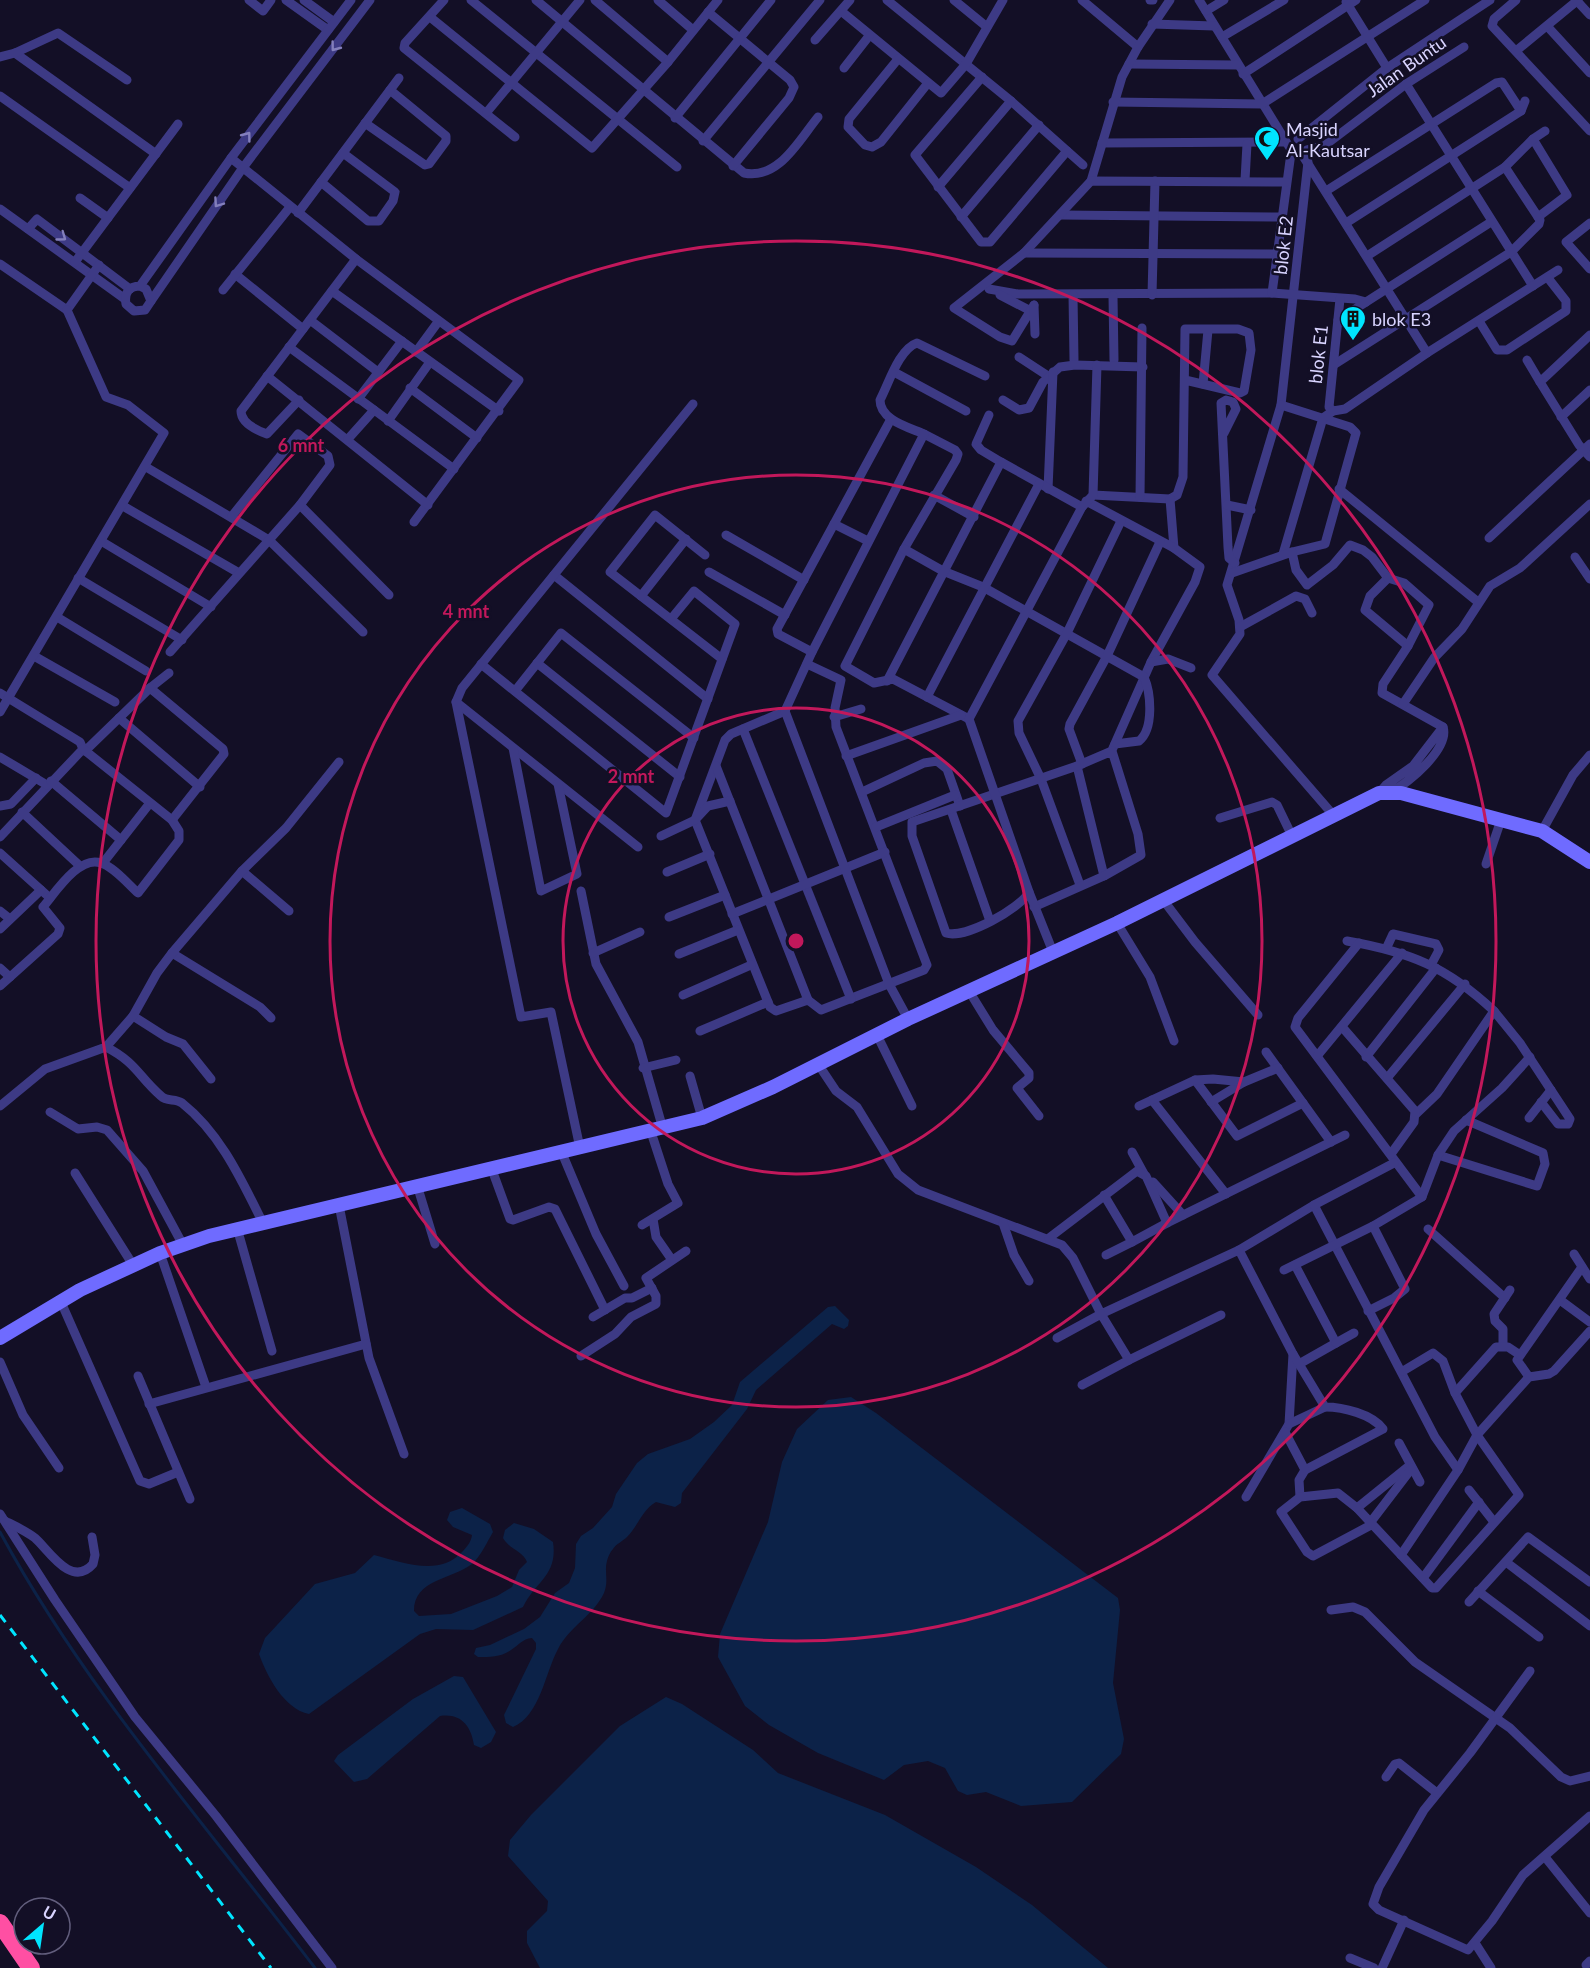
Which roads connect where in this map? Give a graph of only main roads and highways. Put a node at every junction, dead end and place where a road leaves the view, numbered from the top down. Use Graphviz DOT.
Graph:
graph roads {
  1 [pos="0,1923"];
  2 [pos="31,1968"];
  1 -- 2 [label="highway"];
}
